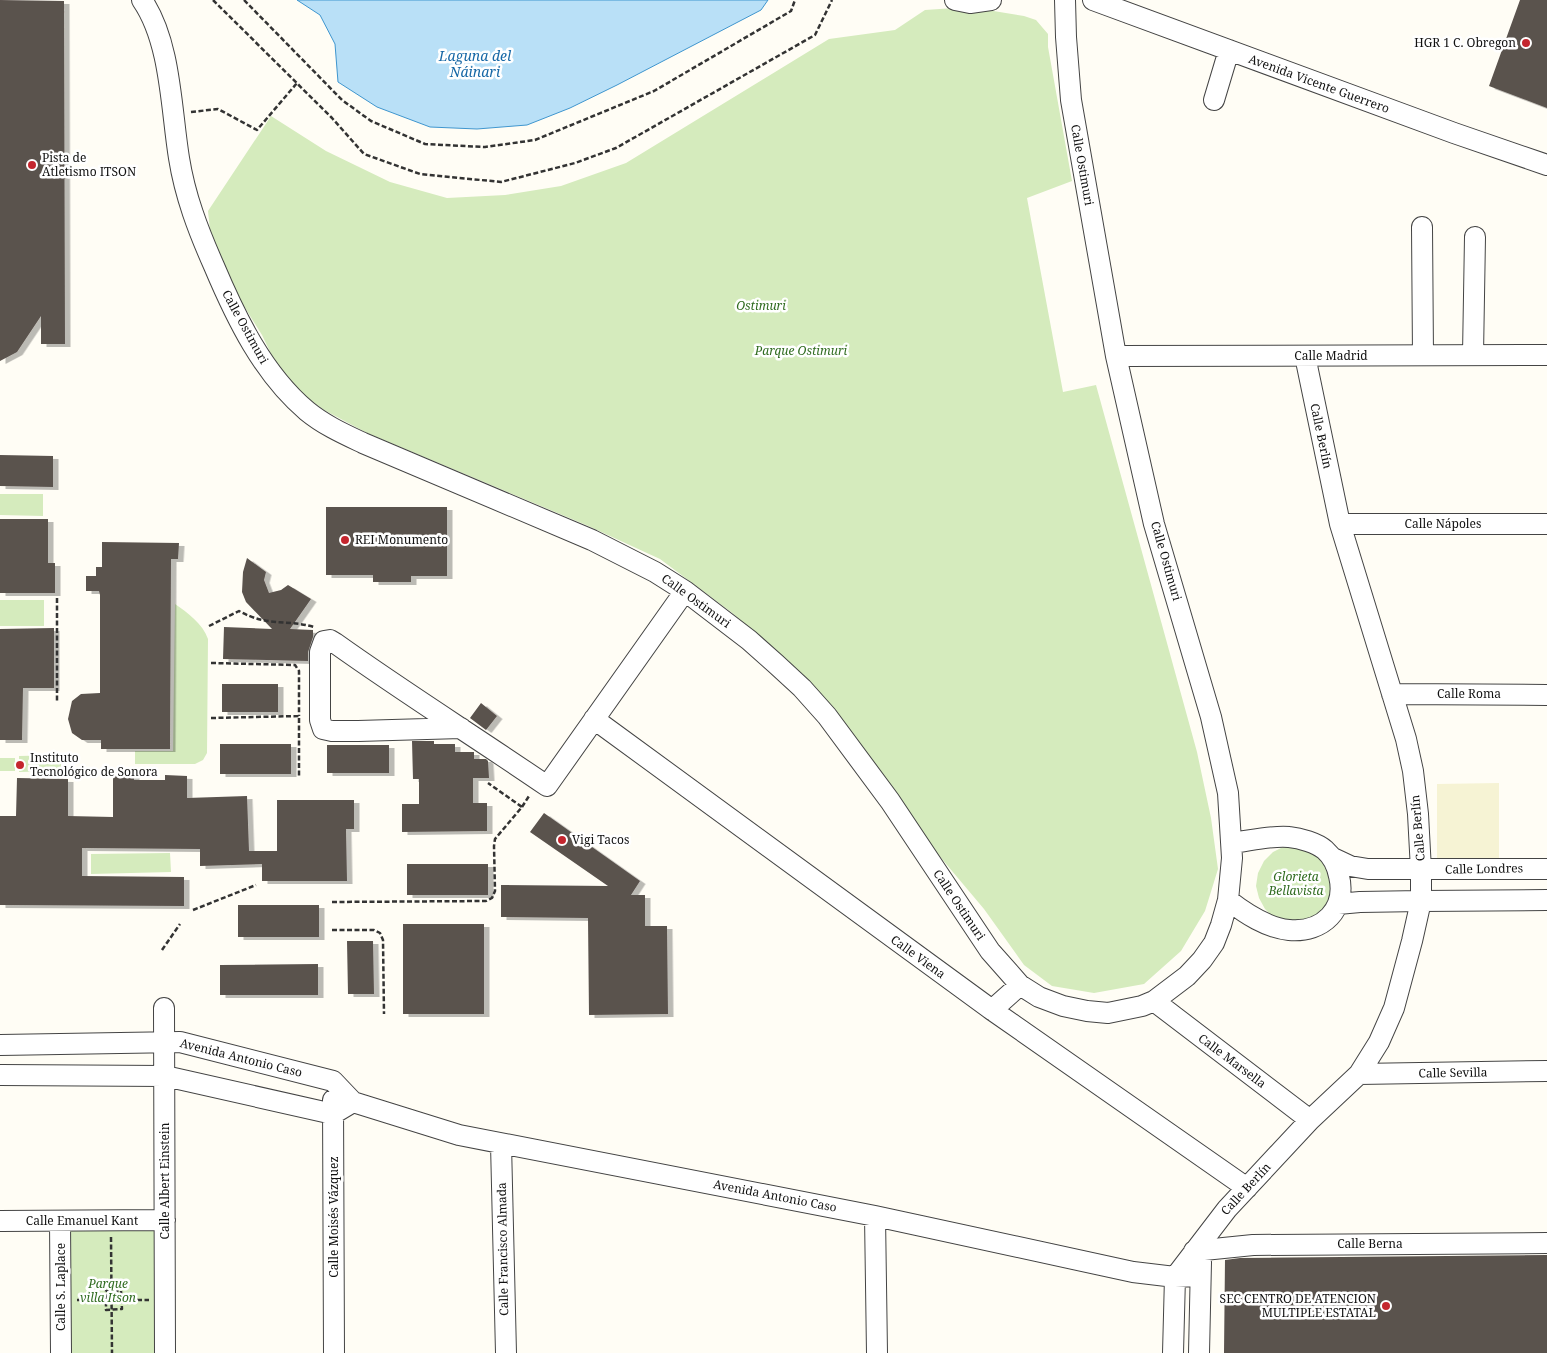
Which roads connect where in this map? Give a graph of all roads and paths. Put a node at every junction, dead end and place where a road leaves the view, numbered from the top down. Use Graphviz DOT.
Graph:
graph roads {
  1 [pos="142,0"];
  2 [pos="213,0"];
  3 [pos="244,0"];
  4 [pos="795,0"];
  5 [pos="832,0"];
  6 [pos="956,0"];
  7 [pos="991,0"];
  8 [pos="1065,0"];
  9 [pos="1093,0"];
  10 [pos="1229,50"];
  11 [pos="297,83"];
  12 [pos="1214,100"];
  13 [pos="174,116"];
  14 [pos="1547,165"];
  15 [pos="1422,227"];
  16 [pos="1475,237"];
  17 [pos="1423,355"];
  18 [pos="1473,355"];
  19 [pos="1547,355"];
  20 [pos="1116,356"];
  21 [pos="1305,356"];
  22 [pos="1340,524"];
  23 [pos="1547,524"];
  24 [pos="685,591"];
  25 [pos="57,598"];
  26 [pos="209,626"];
  27 [pos="324,641"];
  28 [pos="211,663"];
  29 [pos="1392,694"];
  30 [pos="1547,695"];
  31 [pos="57,703"];
  32 [pos="299,716"];
  33 [pos="211,718"];
  34 [pos="594,719"];
  35 [pos="461,728"];
  36 [pos="300,778"];
  37 [pos="488,783"];
  38 [pos="1232,843"];
  39 [pos="1333,858"];
  40 [pos="1547,868"];
  41 [pos="1421,870"];
  42 [pos="256,886"];
  43 [pos="1228,900"];
  44 [pos="1547,900"];
  45 [pos="1421,901"];
  46 [pos="332,902"];
  47 [pos="1338,904"];
  48 [pos="193,910"];
  49 [pos="180,924"];
  50 [pos="332,930"];
  51 [pos="162,950"];
  52 [pos="1020,985"];
  53 [pos="1154,1001"];
  54 [pos="164,1008"];
  55 [pos="992,1010"];
  56 [pos="384,1014"];
  57 [pos="164,1041"];
  58 [pos="0,1045"];
  59 [pos="1547,1072"];
  60 [pos="1359,1074"];
  61 [pos="0,1075"];
  62 [pos="164,1076"];
  63 [pos="334,1082"];
  64 [pos="353,1102"];
  65 [pos="334,1114"];
  66 [pos="1310,1120"];
  67 [pos="501,1144"];
  68 [pos="1247,1188"];
  69 [pos="875,1216"];
  70 [pos="164,1220"];
  71 [pos="0,1221"];
  72 [pos="60,1221"];
  73 [pos="119,1236"];
  74 [pos="1547,1243"];
  75 [pos="1200,1247"];
  76 [pos="1200,1276"];
  77 [pos="1175,1277"];
  78 [pos="112,1291"];
  79 [pos="72,1300"];
  80 [pos="106,1300"];
  81 [pos="112,1300"];
  82 [pos="121,1300"];
  83 [pos="153,1300"];
  84 [pos="112,1310"];
  85 [pos="61,1353"];
  86 [pos="112,1353"];
  87 [pos="165,1353"];
  88 [pos="334,1353"];
  89 [pos="506,1353"];
  90 [pos="877,1353"];
  91 [pos="1173,1353"];
  92 [pos="1198,1353"];
  1 -- 13 [label="street, Calle Ostimuri"];
  2 -- 11 [label="path"];
  3 -- 4 [label="path"];
  5 -- 11 [label="path"];
  6 -- 7 [label="street"];
  8 -- 20 [label="street, Calle Ostimuri"];
  9 -- 10 [label="street, Avenida Vicente Guerrero"];
  10 -- 12 [label="street"];
  10 -- 14 [label="street, Avenida Vicente Guerrero"];
  11 -- 13 [label="path"];
  13 -- 24 [label="street, Calle Ostimuri"];
  15 -- 17 [label="street"];
  16 -- 18 [label="street"];
  17 -- 18 [label="street, Calle Madrid"];
  17 -- 21 [label="street, Calle Madrid"];
  18 -- 19 [label="street, Calle Madrid"];
  20 -- 21 [label="street, Calle Madrid"];
  20 -- 38 [label="street, Calle Ostimuri"];
  21 -- 22 [label="street, Calle Berlín"];
  22 -- 23 [label="street, Calle Nápoles"];
  22 -- 29 [label="street, Calle Berlín"];
  24 -- 34 [label="street"];
  24 -- 52 [label="street, Calle Ostimuri"];
  25 -- 31 [label="path"];
  26 -- 27 [label="path"];
  27 -- 35 [label="street"];
  27 -- 35 [label="street"];
  28 -- 32 [label="path"];
  29 -- 30 [label="street, Calle Roma"];
  29 -- 41 [label="street, Calle Berlín"];
  32 -- 33 [label="path"];
  32 -- 36 [label="path"];
  34 -- 35 [label="street"];
  34 -- 55 [label="street, Calle Viena"];
  37 -- 46 [label="path"];
  38 -- 39 [label="street, Calle Londres"];
  38 -- 43 [label="street, Calle Ostimuri"];
  39 -- 41 [label="street, Calle Londres"];
  39 -- 47 [label="street"];
  40 -- 41 [label="street, Calle Londres"];
  41 -- 45 [label="street, Calle Berlín"];
  42 -- 48 [label="path"];
  43 -- 47 [label="street"];
  43 -- 53 [label="street, Calle Ostimuri"];
  44 -- 45 [label="street"];
  45 -- 47 [label="street"];
  45 -- 60 [label="street, Calle Berlín"];
  49 -- 51 [label="path"];
  50 -- 56 [label="path"];
  52 -- 53 [label="street, Calle Ostimuri"];
  52 -- 55 [label="street"];
  53 -- 66 [label="street, Calle Marsella"];
  54 -- 57 [label="street, Calle Albert Einstein"];
  55 -- 68 [label="street, Calle Viena"];
  57 -- 58 [label="street, Avenida Antonio Caso"];
  57 -- 62 [label="street, Calle Albert Einstein"];
  57 -- 63 [label="street, Avenida Antonio Caso"];
  59 -- 60 [label="street, Calle Sevilla"];
  60 -- 66 [label="street, Calle Berlín"];
  61 -- 62 [label="street"];
  62 -- 65 [label="street"];
  62 -- 70 [label="street, Calle Albert Einstein"];
  63 -- 64 [label="street, Avenida Antonio Caso"];
  63 -- 65 [label="street, Calle Moisés Vázquez"];
  64 -- 65 [label="street"];
  64 -- 67 [label="street, Avenida Antonio Caso"];
  65 -- 88 [label="street, Calle Moisés Vázquez"];
  66 -- 68 [label="street, Calle Berlín"];
  67 -- 69 [label="street, Avenida Antonio Caso"];
  67 -- 89 [label="street, Calle Francisco Almada"];
  68 -- 75 [label="street, Calle Berlín"];
  69 -- 77 [label="street, Avenida Antonio Caso"];
  69 -- 90 [label="street"];
  70 -- 72 [label="street, Calle Emanuel Kant"];
  70 -- 87 [label="street, Calle Albert Einstein"];
  71 -- 72 [label="street, Calle Emanuel Kant"];
  72 -- 85 [label="street, Calle S. Laplace"];
  73 -- 78 [label="path"];
  74 -- 75 [label="street, Calle Berna"];
  75 -- 76 [label="street"];
  75 -- 77 [label="street, Calle Berlín"];
  76 -- 77 [label="street, Avenida Antonio Caso"];
  76 -- 92 [label="street"];
  77 -- 91 [label="street"];
  78 -- 80 [label="path"];
  78 -- 81 [label="path"];
  78 -- 82 [label="path"];
  79 -- 80 [label="path"];
  80 -- 81 [label="path"];
  80 -- 84 [label="path"];
  81 -- 82 [label="path"];
  81 -- 84 [label="path"];
  82 -- 83 [label="path"];
  82 -- 84 [label="path"];
  84 -- 86 [label="path"];
}
